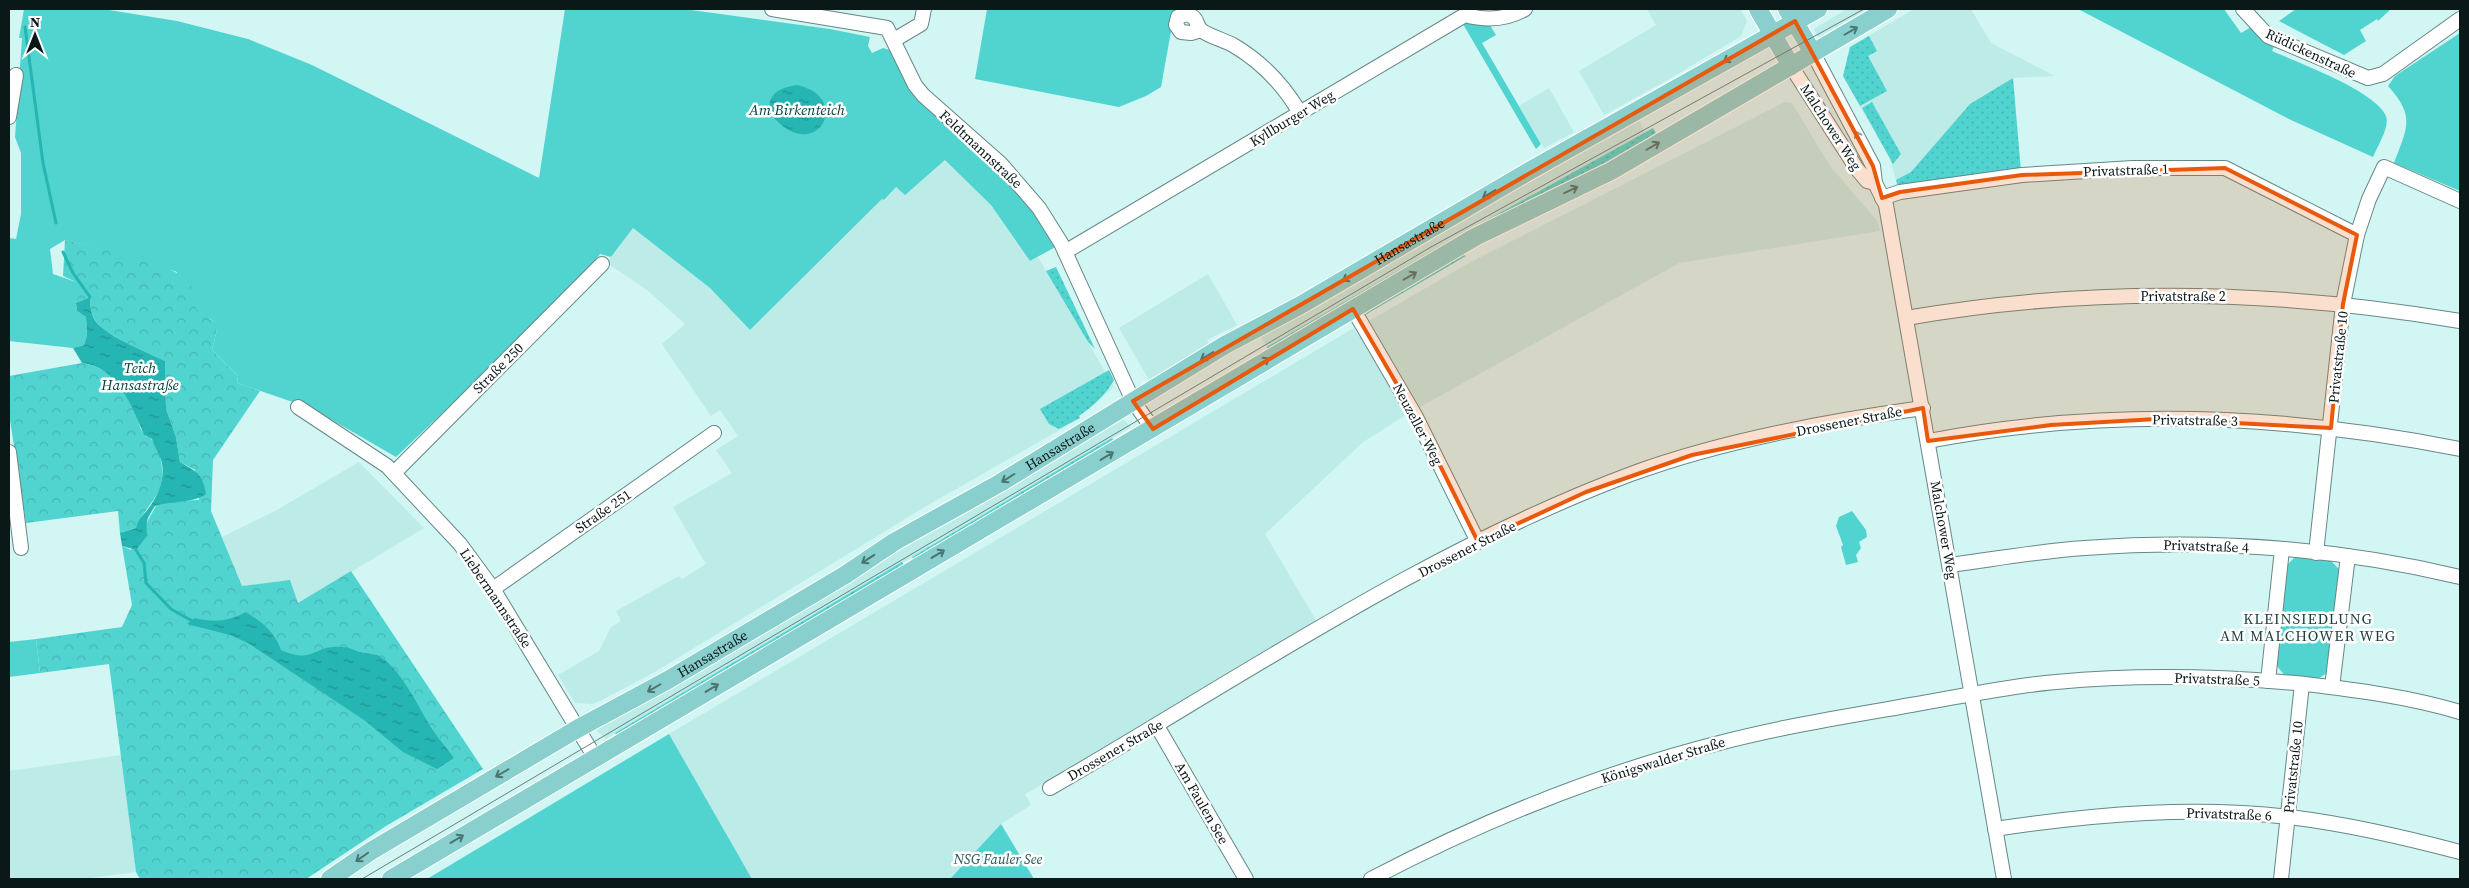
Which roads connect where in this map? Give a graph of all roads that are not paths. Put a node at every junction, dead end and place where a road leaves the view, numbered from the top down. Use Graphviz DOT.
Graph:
graph roads {
  1 [pos="772,9"];
  2 [pos="924,9"];
  3 [pos="1525,9"];
  4 [pos="1758,9"];
  5 [pos="1818,9"];
  6 [pos="1888,9"];
  7 [pos="2243,9"];
  8 [pos="1463,12"];
  9 [pos="1791,15"];
  10 [pos="2460,19"];
  11 [pos="1201,30"];
  12 [pos="1772,34"];
  13 [pos="894,40"];
  14 [pos="1813,53"];
  15 [pos="1791,66"];
  16 [pos="16,75"];
  17 [pos="1300,113"];
  18 [pos="9,117"];
  19 [pos="1875,183"];
  20 [pos="1882,198"];
  21 [pos="2460,201"];
  22 [pos="2357,235"];
  23 [pos="1065,252"];
  24 [pos="602,264"];
  25 [pos="2344,304"];
  26 [pos="1353,309"];
  27 [pos="1906,318"];
  28 [pos="2460,321"];
  29 [pos="1133,401"];
  30 [pos="298,407"];
  31 [pos="1923,408"];
  32 [pos="2331,428"];
  33 [pos="1153,429"];
  34 [pos="714,433"];
  35 [pos="1928,441"];
  36 [pos="2460,449"];
  37 [pos="9,452"];
  38 [pos="394,473"];
  39 [pos="1478,542"];
  40 [pos="21,548"];
  41 [pos="2282,549"];
  42 [pos="2316,553"];
  43 [pos="2348,556"];
  44 [pos="1950,565"];
  45 [pos="2460,577"];
  46 [pos="493,589"];
  47 [pos="2268,681"];
  48 [pos="2302,684"];
  49 [pos="2332,687"];
  50 [pos="1973,694"];
  51 [pos="2460,712"];
  52 [pos="1157,726"];
  53 [pos="578,729"];
  54 [pos="596,759"];
  55 [pos="1050,788"];
  56 [pos="2288,817"];
  57 [pos="1995,829"];
  58 [pos="2460,852"];
  59 [pos="330,879"];
  60 [pos="391,879"];
  61 [pos="1246,879"];
  62 [pos="1371,879"];
  63 [pos="2004,879"];
  64 [pos="2281,879"];
  1 -- 13 [label="street, Feldtmannstraße"];
  2 -- 13 [label="street"];
  3 -- 8 [label="street, Kyllburger Weg"];
  4 -- 12 [label="main road"];
  5 -- 9 [label="main road, Hansastraße"];
  14 -- 6 [label="main road, one-way"];
  7 -- 10 [label="street, Rüdickenstraße"];
  8 -- 17 [label="street, Kyllburger Weg"];
  9 -- 12 [label="main road, Hansastraße"];
  9 -- 14 [label="main road"];
  11 -- 17 [label="street"];
  12 -- 15 [label="main road"];
  12 -- 29 [label="main road, Hansastraße, one-way"];
  13 -- 23 [label="street, Feldtmannstraße"];
  14 -- 15 [label="main road"];
  19 -- 14 [label="street, Malchower Weg, one-way"];
  15 -- 19 [label="street, Malchower Weg"];
  26 -- 15 [label="main road, one-way"];
  16 -- 18 [label="street"];
  17 -- 23 [label="street, Kyllburger Weg"];
  19 -- 20 [label="street, Malchower Weg"];
  20 -- 22 [label="street, Privatstraße 1"];
  20 -- 27 [label="street, Malchower Weg"];
  21 -- 22 [label="street, Privatstraße 10"];
  22 -- 25 [label="street, Privatstraße 10"];
  23 -- 29 [label="street, Feldtmannstraße"];
  24 -- 38 [label="street, Straße 250"];
  25 -- 27 [label="street, Privatstraße 2"];
  25 -- 28 [label="street, Privatstraße 2"];
  25 -- 32 [label="street, Privatstraße 10"];
  33 -- 26 [label="main road, one-way"];
  26 -- 39 [label="street, Neuzeller Weg"];
  27 -- 31 [label="street, Malchower Weg"];
  29 -- 33 [label="street, Feldtmannstraße"];
  29 -- 53 [label="main road, Hansastraße, one-way"];
  30 -- 38 [label="street, Liebermannstraße"];
  31 -- 35 [label="street, Malchower Weg"];
  31 -- 39 [label="street, Drossener Straße"];
  32 -- 35 [label="street, Privatstraße 3"];
  32 -- 36 [label="street, Privatstraße 3"];
  32 -- 42 [label="street, Privatstraße 10"];
  54 -- 33 [label="main road, one-way"];
  34 -- 46 [label="street, Straße 251"];
  35 -- 44 [label="street, Malchower Weg"];
  37 -- 40 [label="street"];
  38 -- 46 [label="street, Liebermannstraße"];
  39 -- 52 [label="street, Drossener Straße"];
  41 -- 42 [label="street, Privatstraße 4"];
  41 -- 44 [label="street, Privatstraße 4"];
  41 -- 47 [label="street"];
  42 -- 43 [label="street, Privatstraße 4"];
  43 -- 45 [label="street, Privatstraße 4"];
  43 -- 49 [label="street"];
  44 -- 50 [label="street, Malchower Weg"];
  46 -- 53 [label="street, Liebermannstraße"];
  47 -- 48 [label="street, Privatstraße 5"];
  47 -- 50 [label="street, Privatstraße 5"];
  48 -- 49 [label="street, Privatstraße 5"];
  48 -- 56 [label="street, Privatstraße 10"];
  49 -- 51 [label="street, Privatstraße 5"];
  50 -- 57 [label="street, Malchower Weg"];
  50 -- 62 [label="street, Königswalder Straße"];
  52 -- 55 [label="street, Drossener Straße"];
  52 -- 61 [label="street, Am Faulen See"];
  53 -- 54 [label="street, Liebermannstraße"];
  53 -- 59 [label="main road, Hansastraße, one-way"];
  60 -- 54 [label="main road, one-way"];
  56 -- 57 [label="street, Privatstraße 6"];
  56 -- 58 [label="street, Privatstraße 6"];
  56 -- 64 [label="street, Privatstraße 10"];
  57 -- 63 [label="street, Malchower Weg"];
}
